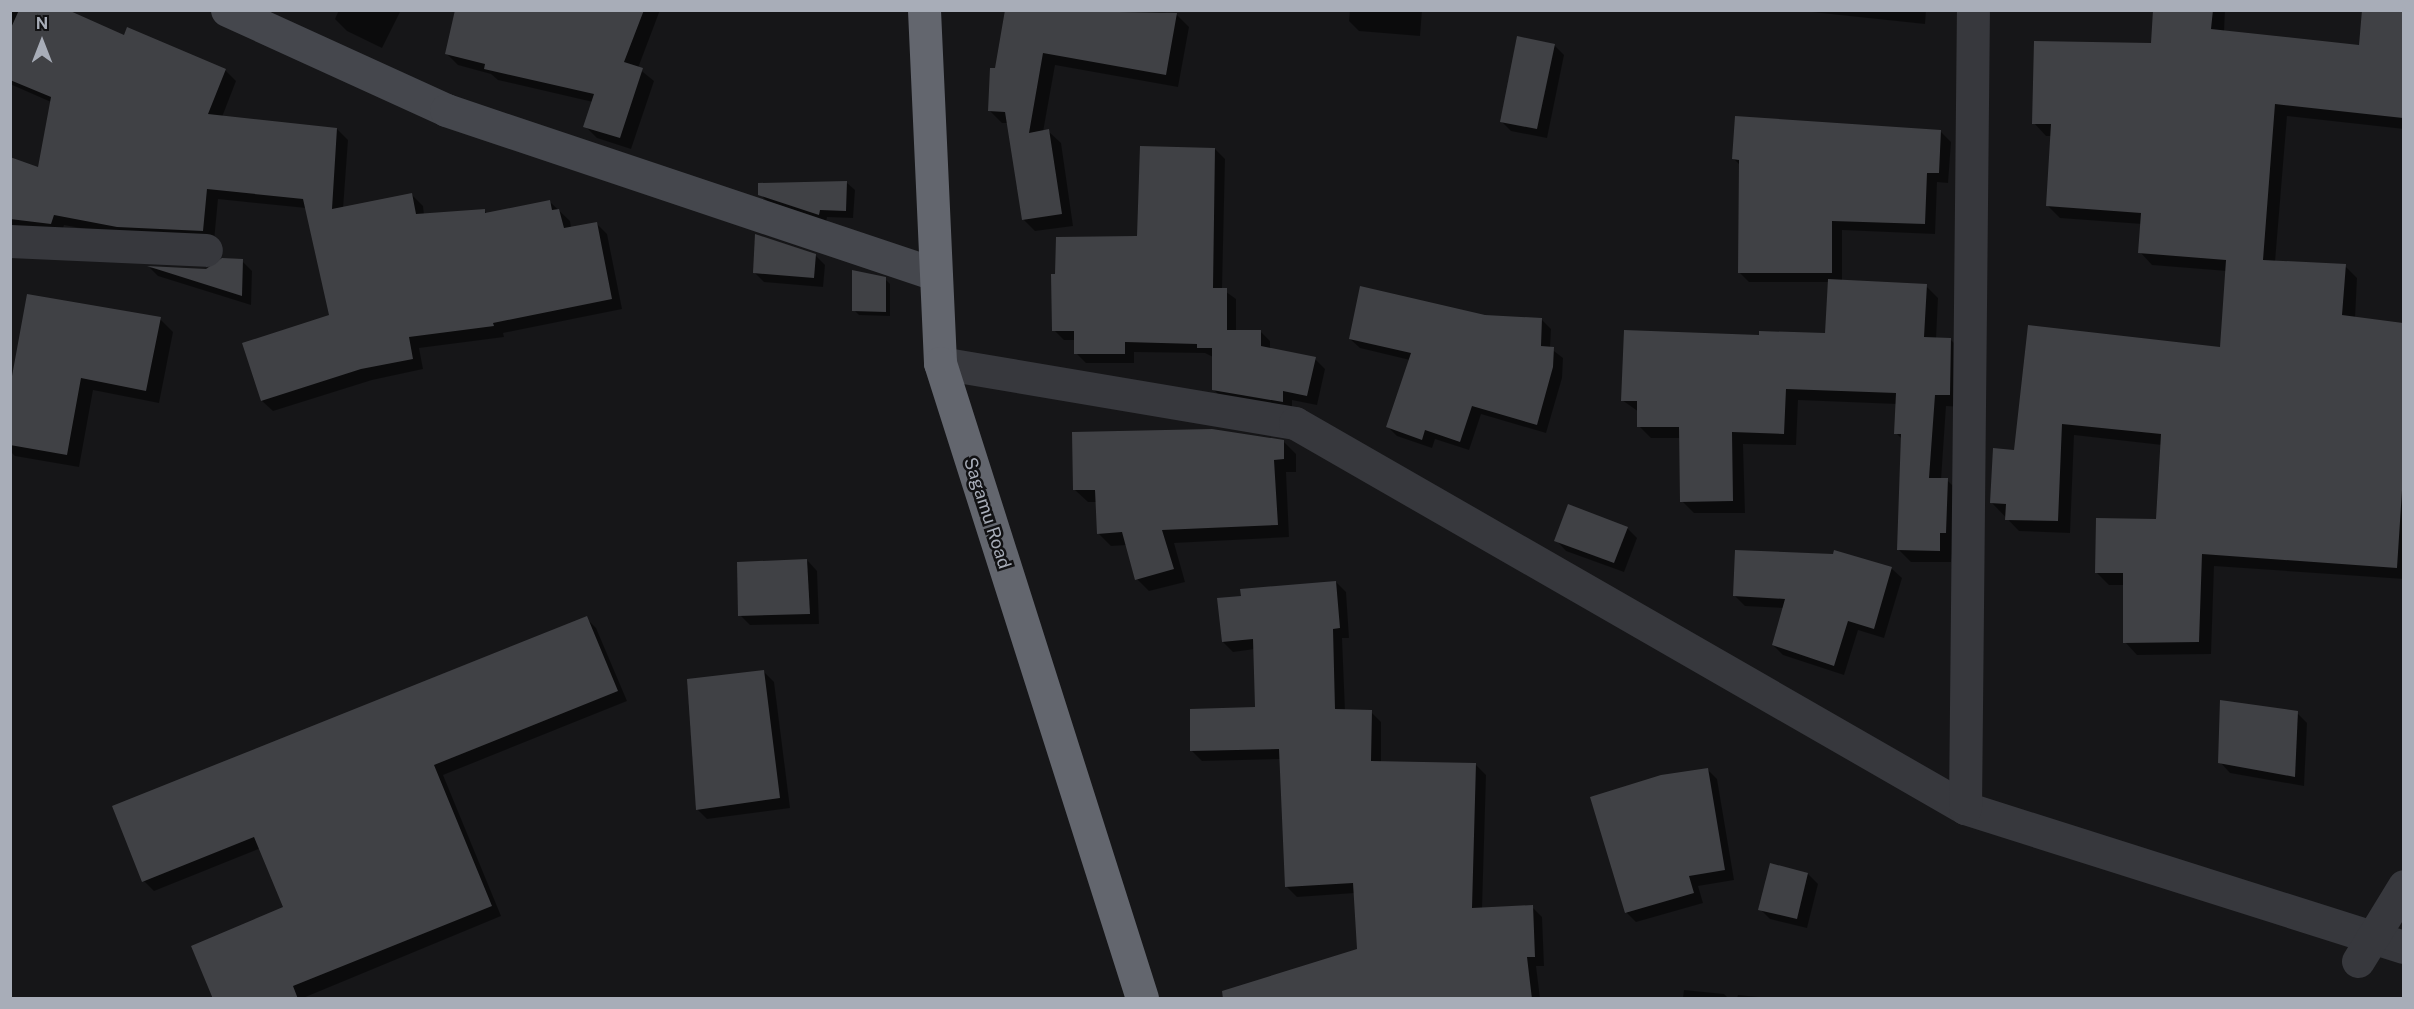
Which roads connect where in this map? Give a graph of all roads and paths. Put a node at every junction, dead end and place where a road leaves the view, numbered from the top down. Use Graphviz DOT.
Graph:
graph roads {
  1 [pos="227,10"];
  2 [pos="924,10"];
  3 [pos="1973,10"];
  4 [pos="10,241"];
  5 [pos="206,250"];
  6 [pos="935,274"];
  7 [pos="940,363"];
  8 [pos="1965,808"];
  9 [pos="2403,886"];
  10 [pos="2403,947"];
  11 [pos="2366,949"];
  12 [pos="1142,999"];
  1 -- 6 [label="street"];
  2 -- 6 [label="highway, Sagamu Road"];
  3 -- 8 [label="street"];
  4 -- 5 [label="street"];
  6 -- 7 [label="highway, Sagamu Road"];
  7 -- 8 [label="street"];
  7 -- 12 [label="highway, Sagamu Road"];
  8 -- 11 [label="street"];
  9 -- 11 [label="street"];
  10 -- 11 [label="street"];
}
